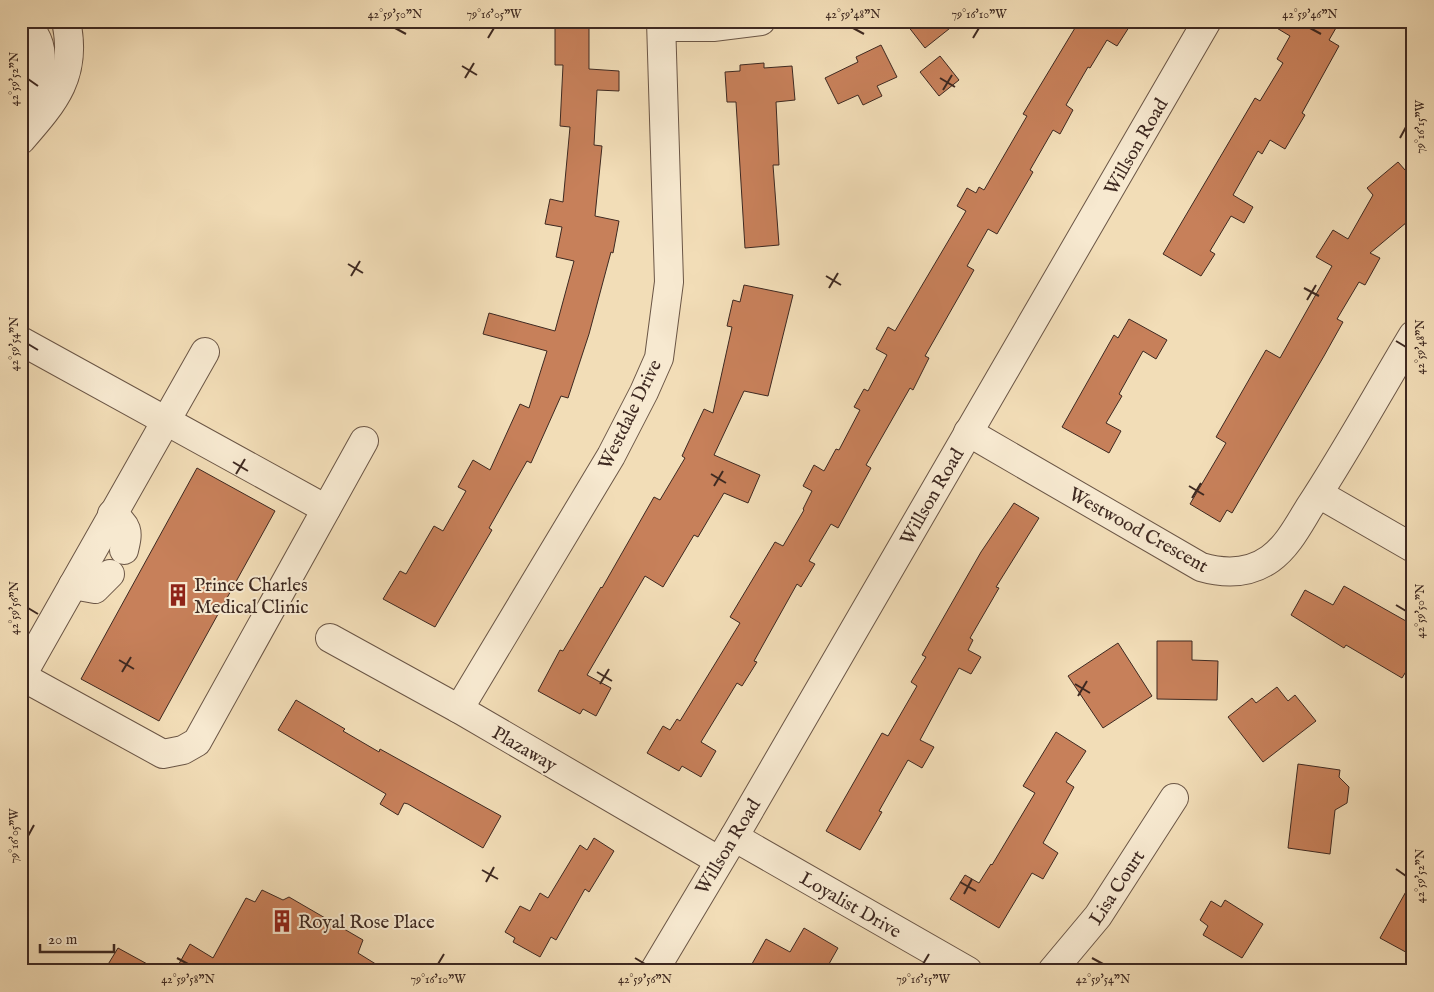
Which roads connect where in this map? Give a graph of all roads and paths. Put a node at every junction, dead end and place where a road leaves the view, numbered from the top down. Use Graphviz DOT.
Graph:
graph roads {
  1 [pos="22,21"];
  2 [pos="66,21"];
  3 [pos="761,21"];
  4 [pos="1207,21"];
  5 [pos="661,24"];
  6 [pos="21,104"];
  7 [pos="22,140"];
  8 [pos="1413,335"];
  9 [pos="21,341"];
  10 [pos="205,352"];
  11 [pos="165,421"];
  12 [pos="968,432"];
  13 [pos="364,441"];
  14 [pos="1319,494"];
  15 [pos="326,509"];
  16 [pos="112,514"];
  17 [pos="1413,548"];
  18 [pos="124,550"];
  19 [pos="110,574"];
  20 [pos="72,585"];
  21 [pos="330,638"];
  22 [pos="21,676"];
  23 [pos="459,709"];
  24 [pos="1174,798"];
  25 [pos="734,837"];
  26 [pos="718,860"];
  27 [pos="654,971"];
  28 [pos="968,971"];
  29 [pos="1052,971"];
  1 -- 6 [label="street"];
  2 -- 7 [label="street"];
  3 -- 5 [label="street"];
  4 -- 12 [label="street, Willson Road"];
  5 -- 23 [label="street, Westdale Drive"];
  8 -- 14 [label="street, Westwood Crescent"];
  9 -- 11 [label="street"];
  10 -- 11 [label="street"];
  11 -- 15 [label="street"];
  11 -- 16 [label="street"];
  12 -- 14 [label="street, Westwood Crescent"];
  12 -- 25 [label="street, Willson Road"];
  13 -- 15 [label="street"];
  14 -- 17 [label="street"];
  15 -- 22 [label="street"];
  16 -- 18 [label="street"];
  16 -- 20 [label="street"];
  19 -- 20 [label="street"];
  20 -- 22 [label="street"];
  21 -- 23 [label="street, Plazaway"];
  23 -- 26 [label="street, Plazaway"];
  24 -- 29 [label="street, Lisa Court"];
  25 -- 26 [label="street, Willson Road"];
  25 -- 28 [label="street, Loyalist Drive"];
  26 -- 27 [label="street, Willson Road"];
}
